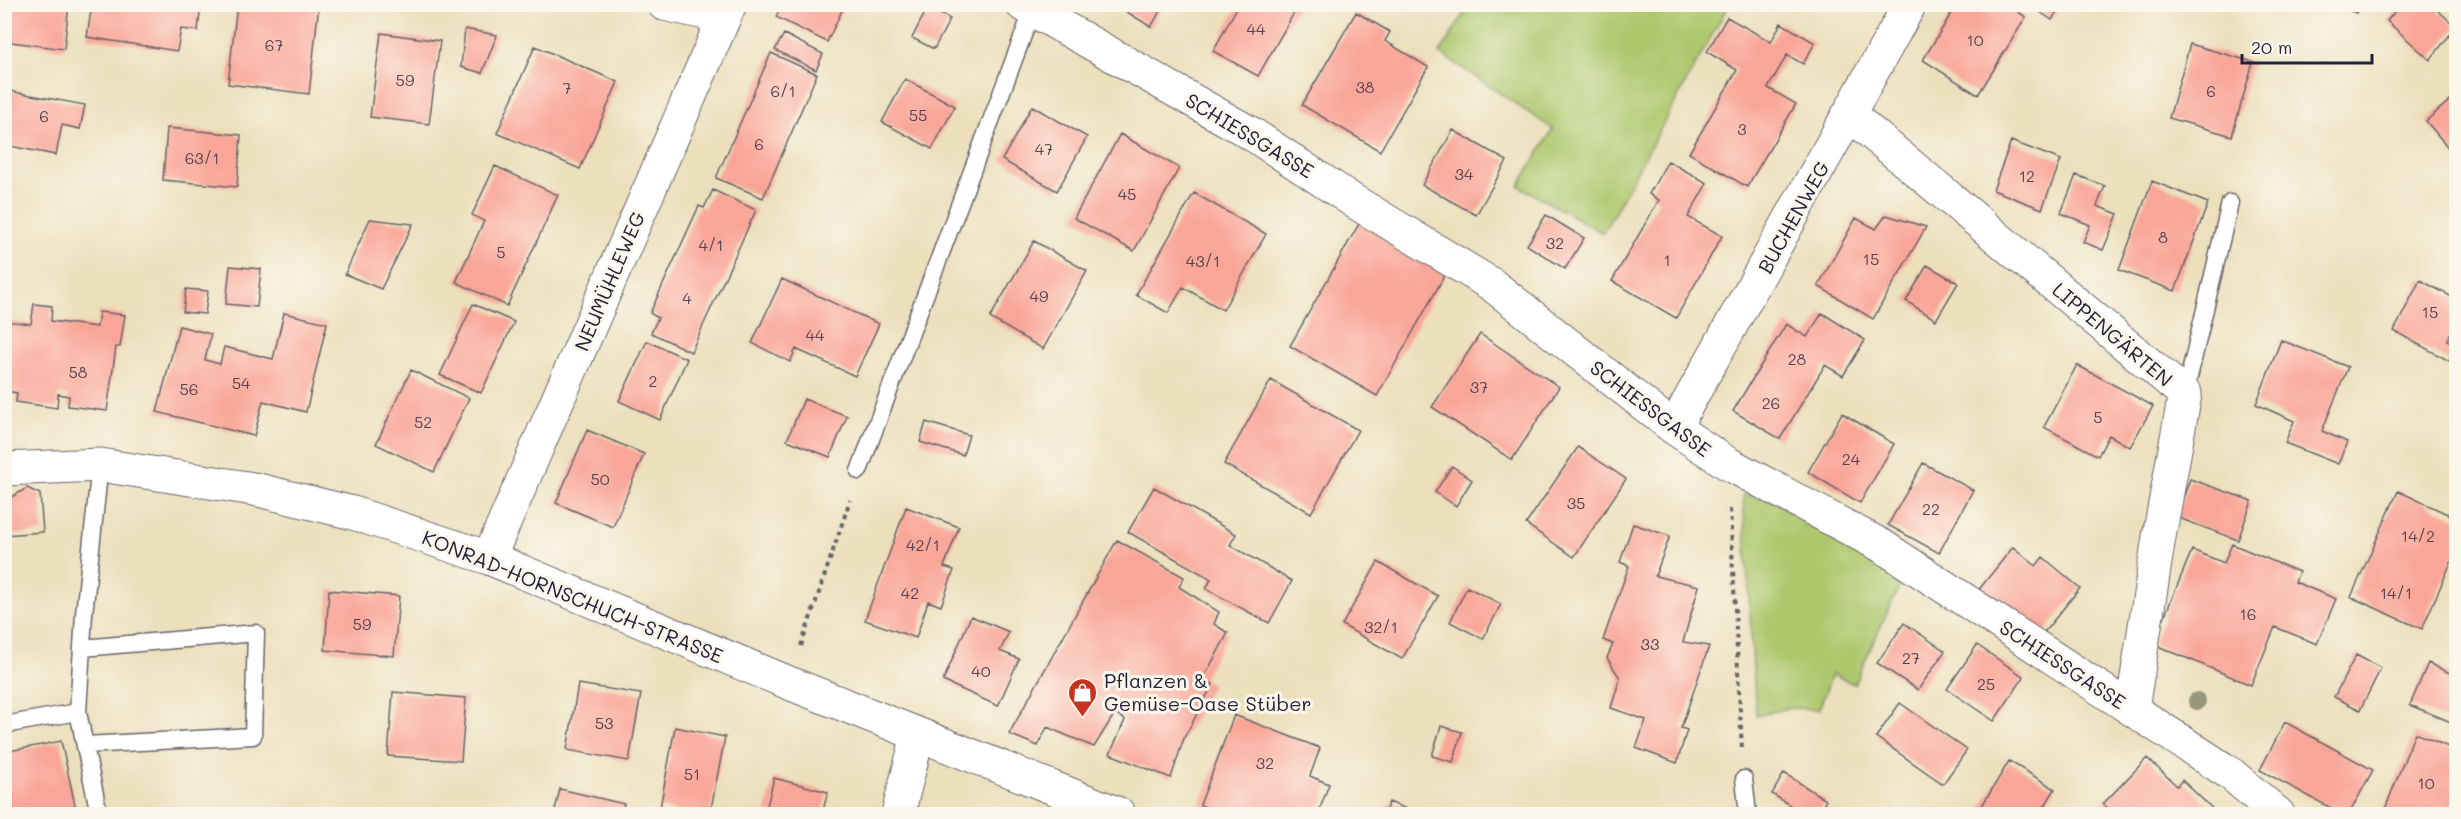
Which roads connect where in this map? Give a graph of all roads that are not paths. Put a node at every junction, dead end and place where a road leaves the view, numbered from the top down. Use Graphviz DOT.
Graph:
graph roads {
  1 [pos="664,4"];
  2 [pos="1910,4"];
  3 [pos="1027,7"];
  4 [pos="727,11"];
  5 [pos="1850,115"];
  6 [pos="2230,203"];
  7 [pos="2185,394"];
  8 [pos="1674,428"];
  9 [pos="100,465"];
  10 [pos="4,469"];
  11 [pos="860,471"];
  12 [pos="489,558"];
  13 [pos="82,648"];
  14 [pos="2133,709"];
  15 [pos="78,712"];
  16 [pos="4,725"];
  17 [pos="918,735"];
  18 [pos="85,745"];
  19 [pos="1744,779"];
  20 [pos="99,814"];
  21 [pos="898,814"];
  22 [pos="1119,814"];
  23 [pos="1748,814"];
  24 [pos="2278,814"];
  1 -- 4 [label="street"];
  2 -- 5 [label="street, BUCHENWEG"];
  3 -- 8 [label="street, SCHIESSGASSE"];
  3 -- 11 [label="lane"];
  4 -- 12 [label="street, NEUMÜHLEWEG"];
  5 -- 7 [label="street, LIPPENGÄRTEN"];
  5 -- 8 [label="street, BUCHENWEG"];
  6 -- 7 [label="lane"];
  7 -- 14 [label="street, LIPPENGÄRTEN"];
  8 -- 14 [label="street, SCHIESSGASSE"];
  9 -- 10 [label="street, KONRAD-HORNSCHUCH-STRASSE"];
  9 -- 12 [label="street, KONRAD-HORNSCHUCH-STRASSE"];
  9 -- 13 [label="lane"];
  12 -- 17 [label="street, KONRAD-HORNSCHUCH-STRASSE"];
  13 -- 15 [label="lane"];
  13 -- 18 [label="lane"];
  14 -- 24 [label="street, SCHIESSGASSE"];
  15 -- 16 [label="lane"];
  15 -- 18 [label="lane"];
  17 -- 21 [label="street"];
  17 -- 22 [label="street, KONRAD-HORNSCHUCH-STRASSE"];
  18 -- 20 [label="lane"];
  19 -- 23 [label="lane"];
}
